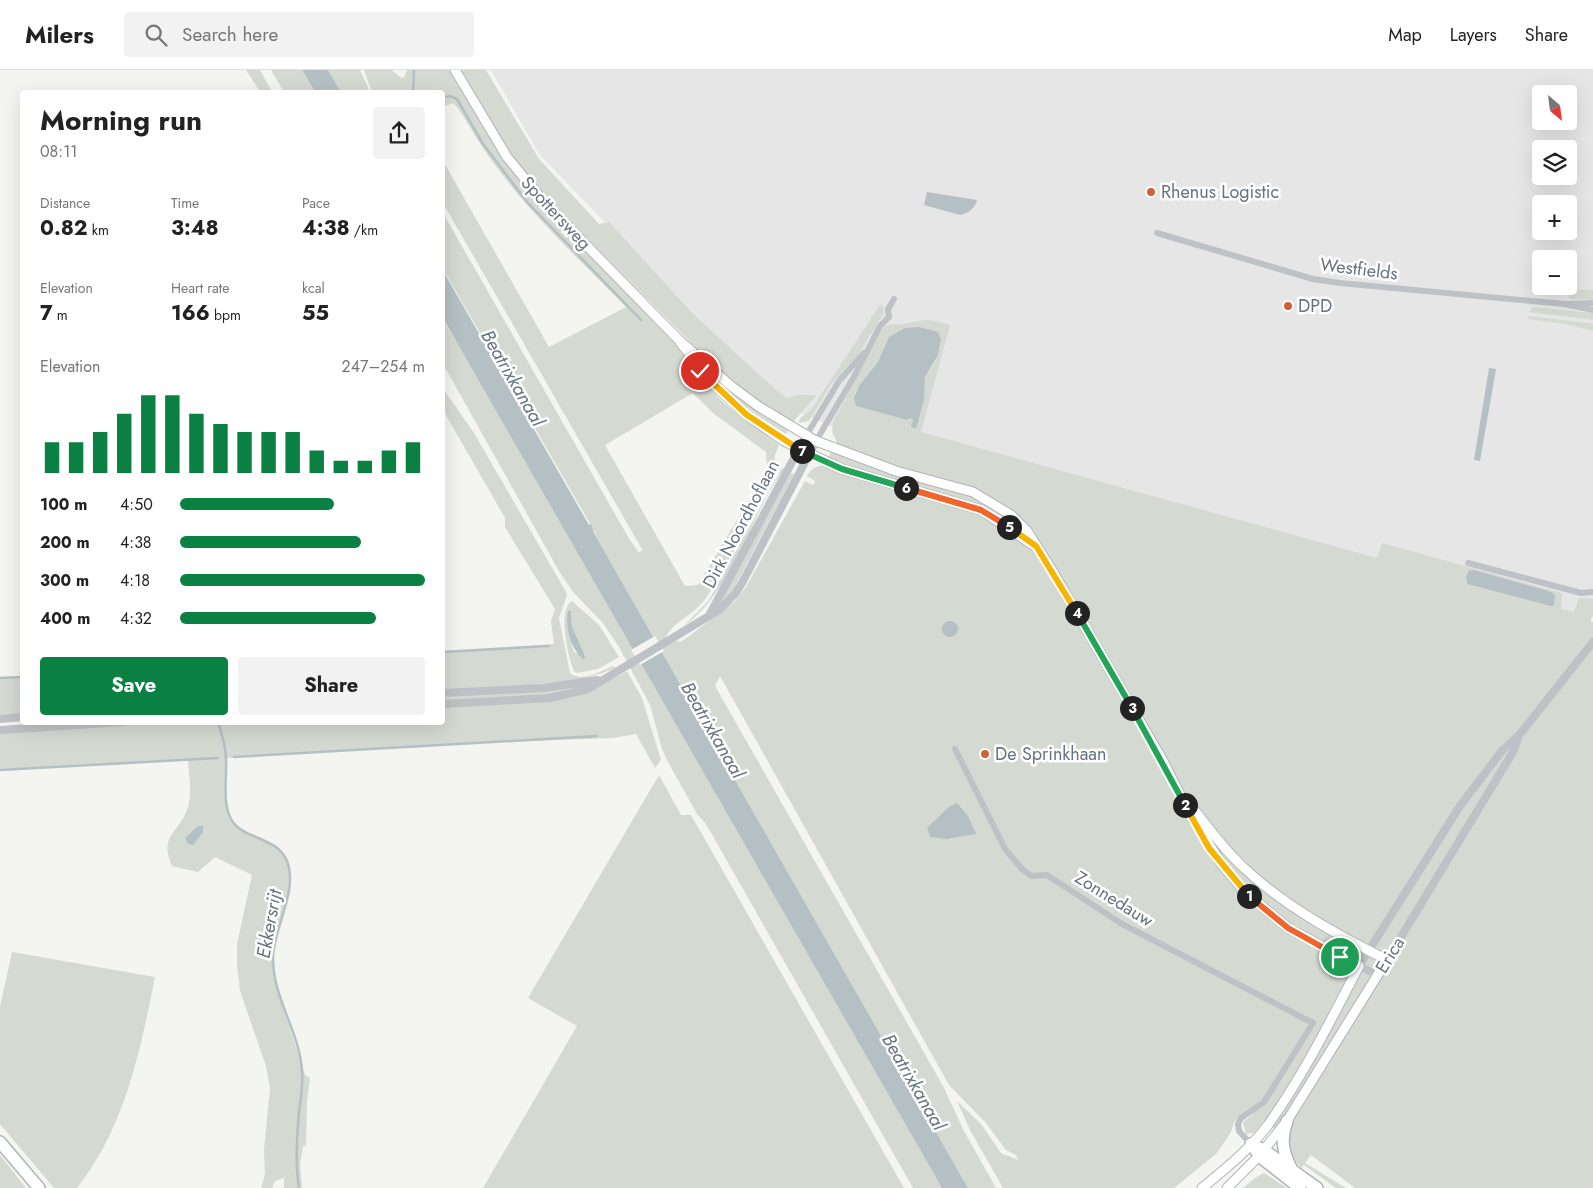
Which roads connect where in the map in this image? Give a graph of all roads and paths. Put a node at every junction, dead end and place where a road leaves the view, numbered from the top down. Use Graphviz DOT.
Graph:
graph roads {
  1 [pos="455,70"];
  2 [pos="1157,233"];
  3 [pos="894,299"];
  4 [pos="1593,303"];
  5 [pos="1564,304"];
  6 [pos="1593,310"];
  7 [pos="678,339"];
  8 [pos="866,350"];
  9 [pos="806,436"];
  10 [pos="816,441"];
  11 [pos="798,449"];
  12 [pos="809,455"];
  13 [pos="1036,546"];
  14 [pos="1468,563"];
  15 [pos="1593,592"];
  16 [pos="710,614"];
  17 [pos="1591,643"];
  18 [pos="602,680"];
  19 [pos="445,693"];
  20 [pos="445,704"];
  21 [pos="20,717"];
  22 [pos="0,719"];
  23 [pos="77,725"];
  24 [pos="0,730"];
  25 [pos="1520,734"];
  26 [pos="955,749"];
  27 [pos="1180,793"];
  28 [pos="1369,951"];
  29 [pos="1387,960"];
  30 [pos="1359,966"];
  31 [pos="1378,975"];
  32 [pos="1287,1121"];
  33 [pos="0,1142"];
  34 [pos="1251,1144"];
  35 [pos="1262,1153"];
  36 [pos="1292,1169"];
  37 [pos="39,1188"];
  38 [pos="1202,1188"];
  39 [pos="1227,1188"];
  40 [pos="1300,1188"];
  41 [pos="1317,1188"];
  1 -- 7 [label="main road, Spottersweg"];
  2 -- 5 [label="street, Westfields"];
  3 -- 8 [label="street"];
  4 -- 5 [label="street, Westfields"];
  5 -- 6 [label="street, Westfields"];
  7 -- 9 [label="main road, Spottersweg"];
  7 -- 11 [label="main road, Spottersweg"];
  8 -- 9 [label="street"];
  8 -- 10 [label="street"];
  9 -- 10 [label="main road, Spottersweg"];
  9 -- 11 [label="street, Dirk Noordhoflaan"];
  10 -- 12 [label="street, Dirk Noordhoflaan"];
  10 -- 13 [label="main road, Spottersweg"];
  11 -- 12 [label="main road, Spottersweg"];
  11 -- 16 [label="street, Dirk Noordhoflaan"];
  12 -- 13 [label="main road, Spottersweg"];
  12 -- 16 [label="street, Dirk Noordhoflaan"];
  13 -- 27 [label="main road, Spottersweg"];
  14 -- 15 [label="street"];
  16 -- 18 [label="street, Dirk Noordhoflaan"];
  17 -- 25 [label="street, Erica"];
  18 -- 19 [label="street, Dirk Noordhoflaan"];
  18 -- 20 [label="street, Dirk Noordhoflaan"];
  21 -- 22 [label="street"];
  23 -- 24 [label="street"];
  25 -- 28 [label="street, Erica"];
  25 -- 29 [label="street, Erica"];
  26 -- 34 [label="street, Zonnedauw"];
  27 -- 28 [label="main road, Spottersweg"];
  27 -- 30 [label="main road, Spottersweg"];
  28 -- 29 [label="main road, Spottersweg"];
  28 -- 30 [label="street, Erica"];
  29 -- 31 [label="main road, Erica"];
  30 -- 31 [label="street, Spottersweg"];
  30 -- 34 [label="main road, Erica"];
  31 -- 32 [label="main road, Erica"];
  32 -- 35 [label="main road, Erica"];
  32 -- 36 [label="highway"];
  33 -- 37 [label="highway"];
  34 -- 35 [label="highway"];
  34 -- 38 [label="main road, Erica"];
  35 -- 36 [label="highway"];
  35 -- 39 [label="main road, Erica"];
  35 -- 40 [label="highway"];
  36 -- 41 [label="highway"];
}
